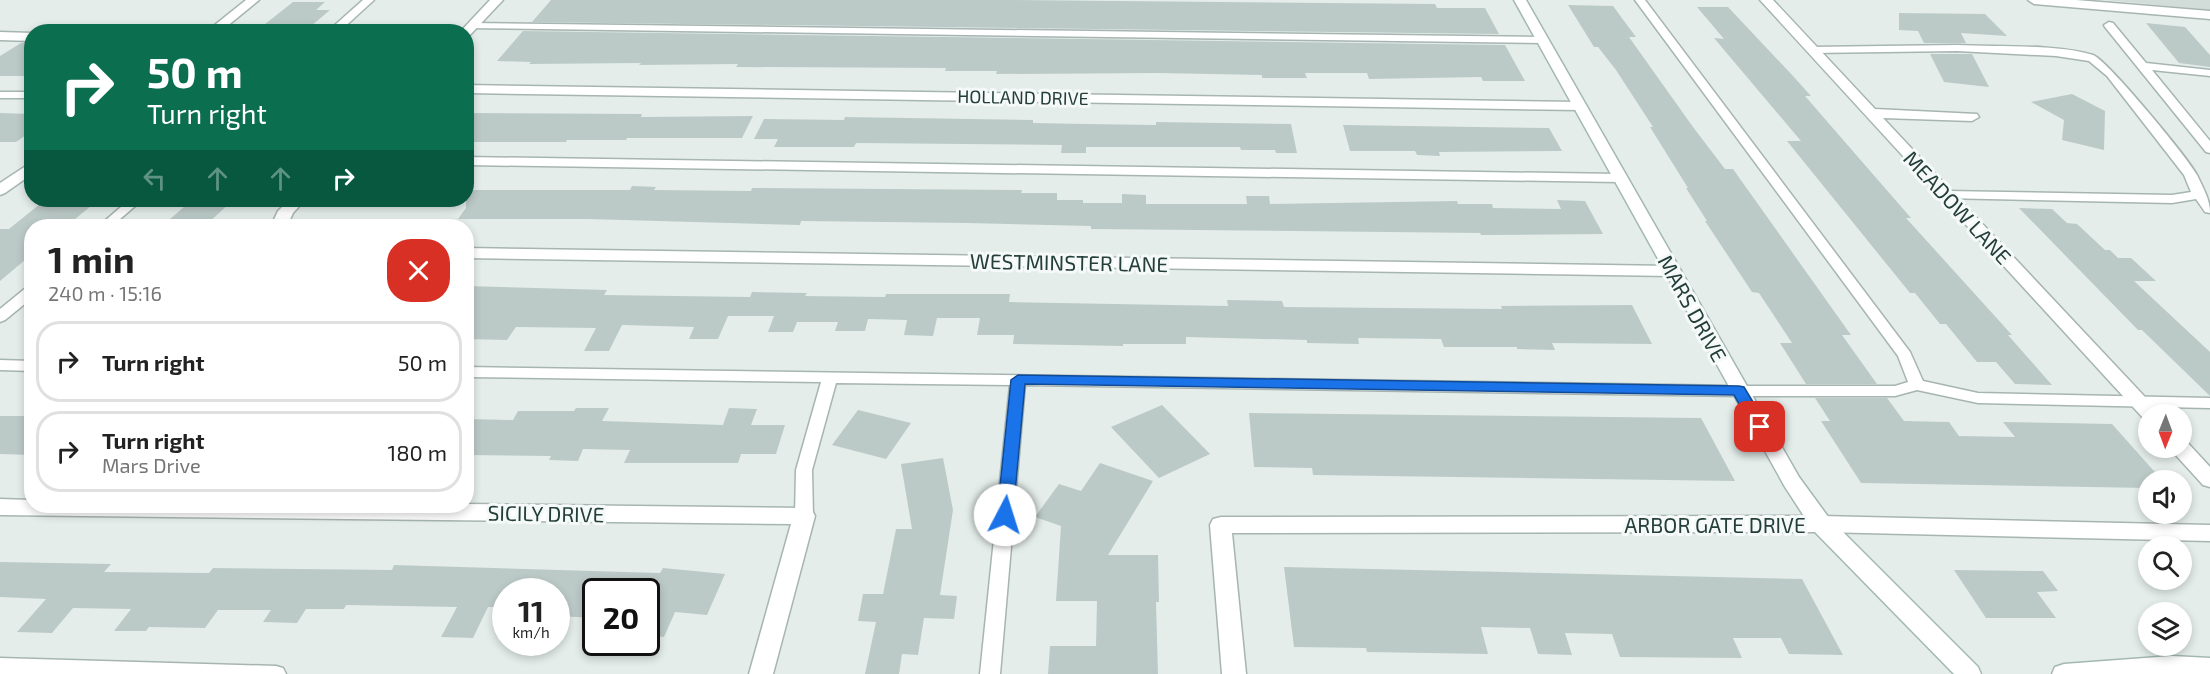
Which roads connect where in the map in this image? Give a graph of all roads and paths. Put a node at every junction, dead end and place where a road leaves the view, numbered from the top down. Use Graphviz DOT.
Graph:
graph roads {
  1 [pos="253,0"];
  2 [pos="369,0"];
  3 [pos="497,0"];
  4 [pos="1520,0"];
  5 [pos="1640,0"];
  6 [pos="1766,0"];
  7 [pos="2034,0"];
  8 [pos="2093,2"];
  9 [pos="2210,15"];
  10 [pos="222,24"];
  11 [pos="341,24"];
  12 [pos="474,24"];
  13 [pos="2109,25"];
  14 [pos="474,29"];
  15 [pos="0,36"];
  16 [pos="24,37"];
  17 [pos="1542,40"];
  18 [pos="1812,50"];
  19 [pos="2142,66"];
  20 [pos="2210,74"];
  21 [pos="474,89"];
  22 [pos="0,95"];
  23 [pos="24,95"];
  24 [pos="1579,106"];
  25 [pos="1871,113"];
  26 [pos="1972,117"];
  27 [pos="2210,149"];
  28 [pos="474,161"];
  29 [pos="24,169"];
  30 [pos="24,171"];
  31 [pos="0,172"];
  32 [pos="1619,178"];
  33 [pos="0,190"];
  34 [pos="1947,195"];
  35 [pos="2199,195"];
  36 [pos="128,207"];
  37 [pos="2210,209"];
  38 [pos="113,219"];
  39 [pos="474,253"];
  40 [pos="1671,271"];
  41 [pos="24,297"];
  42 [pos="0,317"];
  43 [pos="0,365"];
  44 [pos="24,366"];
  45 [pos="474,372"];
  46 [pos="830,377"];
  47 [pos="1018,380"];
  48 [pos="1917,385"];
  49 [pos="1739,391"];
  50 [pos="2138,400"];
  51 [pos="2210,403"];
  52 [pos="2142,404"];
  53 [pos="2190,458"];
  54 [pos="2210,480"];
  55 [pos="0,507"];
  56 [pos="24,507"];
  57 [pos="474,512"];
  58 [pos="804,516"];
  59 [pos="1821,524"];
  60 [pos="2210,533"];
  61 [pos="0,666"];
  62 [pos="2210,668"];
  63 [pos="276,674"];
  64 [pos="761,674"];
  65 [pos="990,674"];
  66 [pos="1234,674"];
  67 [pos="1969,674"];
  68 [pos="2064,674"];
  1 -- 10 [label="street"];
  2 -- 11 [label="lane"];
  3 -- 12 [label="street"];
  4 -- 17 [label="street, MARS DRIVE"];
  5 -- 48 [label="lane"];
  6 -- 18 [label="street, MEADOW LANE"];
  7 -- 8 [label="street"];
  8 -- 9 [label="street"];
  13 -- 19 [label="lane"];
  14 -- 17 [label="lane"];
  15 -- 16 [label="street"];
  17 -- 24 [label="street, MARS DRIVE"];
  18 -- 25 [label="street, MEADOW LANE"];
  18 -- 35 [label="lane"];
  19 -- 20 [label="lane"];
  19 -- 27 [label="lane"];
  21 -- 24 [label="street, HOLLAND DRIVE"];
  22 -- 23 [label="lane"];
  24 -- 32 [label="street, MARS DRIVE"];
  25 -- 26 [label="street"];
  25 -- 34 [label="street, MEADOW LANE"];
  28 -- 32 [label="lane"];
  29 -- 31 [label="street"];
  30 -- 33 [label="street"];
  32 -- 40 [label="street, MARS DRIVE"];
  34 -- 35 [label="lane"];
  34 -- 50 [label="street, MEADOW LANE"];
  35 -- 37 [label="lane"];
  36 -- 38 [label="lane"];
  39 -- 40 [label="street, WESTMINSTER LANE"];
  40 -- 49 [label="street, MARS DRIVE"];
  41 -- 42 [label="lane"];
  43 -- 44 [label="lane"];
  45 -- 46 [label="lane"];
  46 -- 47 [label="lane"];
  46 -- 58 [label="lane"];
  47 -- 49 [label="lane"];
  47 -- 65 [label="lane"];
  48 -- 49 [label="lane"];
  48 -- 50 [label="lane"];
  49 -- 59 [label="street, MARS DRIVE"];
  50 -- 51 [label="lane"];
  50 -- 52 [label="street, MEADOW LANE"];
  53 -- 54 [label="street"];
  55 -- 56 [label="street, SICILY DRIVE"];
  57 -- 58 [label="street, SICILY DRIVE"];
  58 -- 64 [label="street"];
  59 -- 60 [label="street, ARBOR GATE DRIVE"];
  59 -- 66 [label="street, ARBOR GATE DRIVE"];
  59 -- 67 [label="street, MARS DRIVE"];
  61 -- 63 [label="lane"];
  62 -- 68 [label="street"];
}
